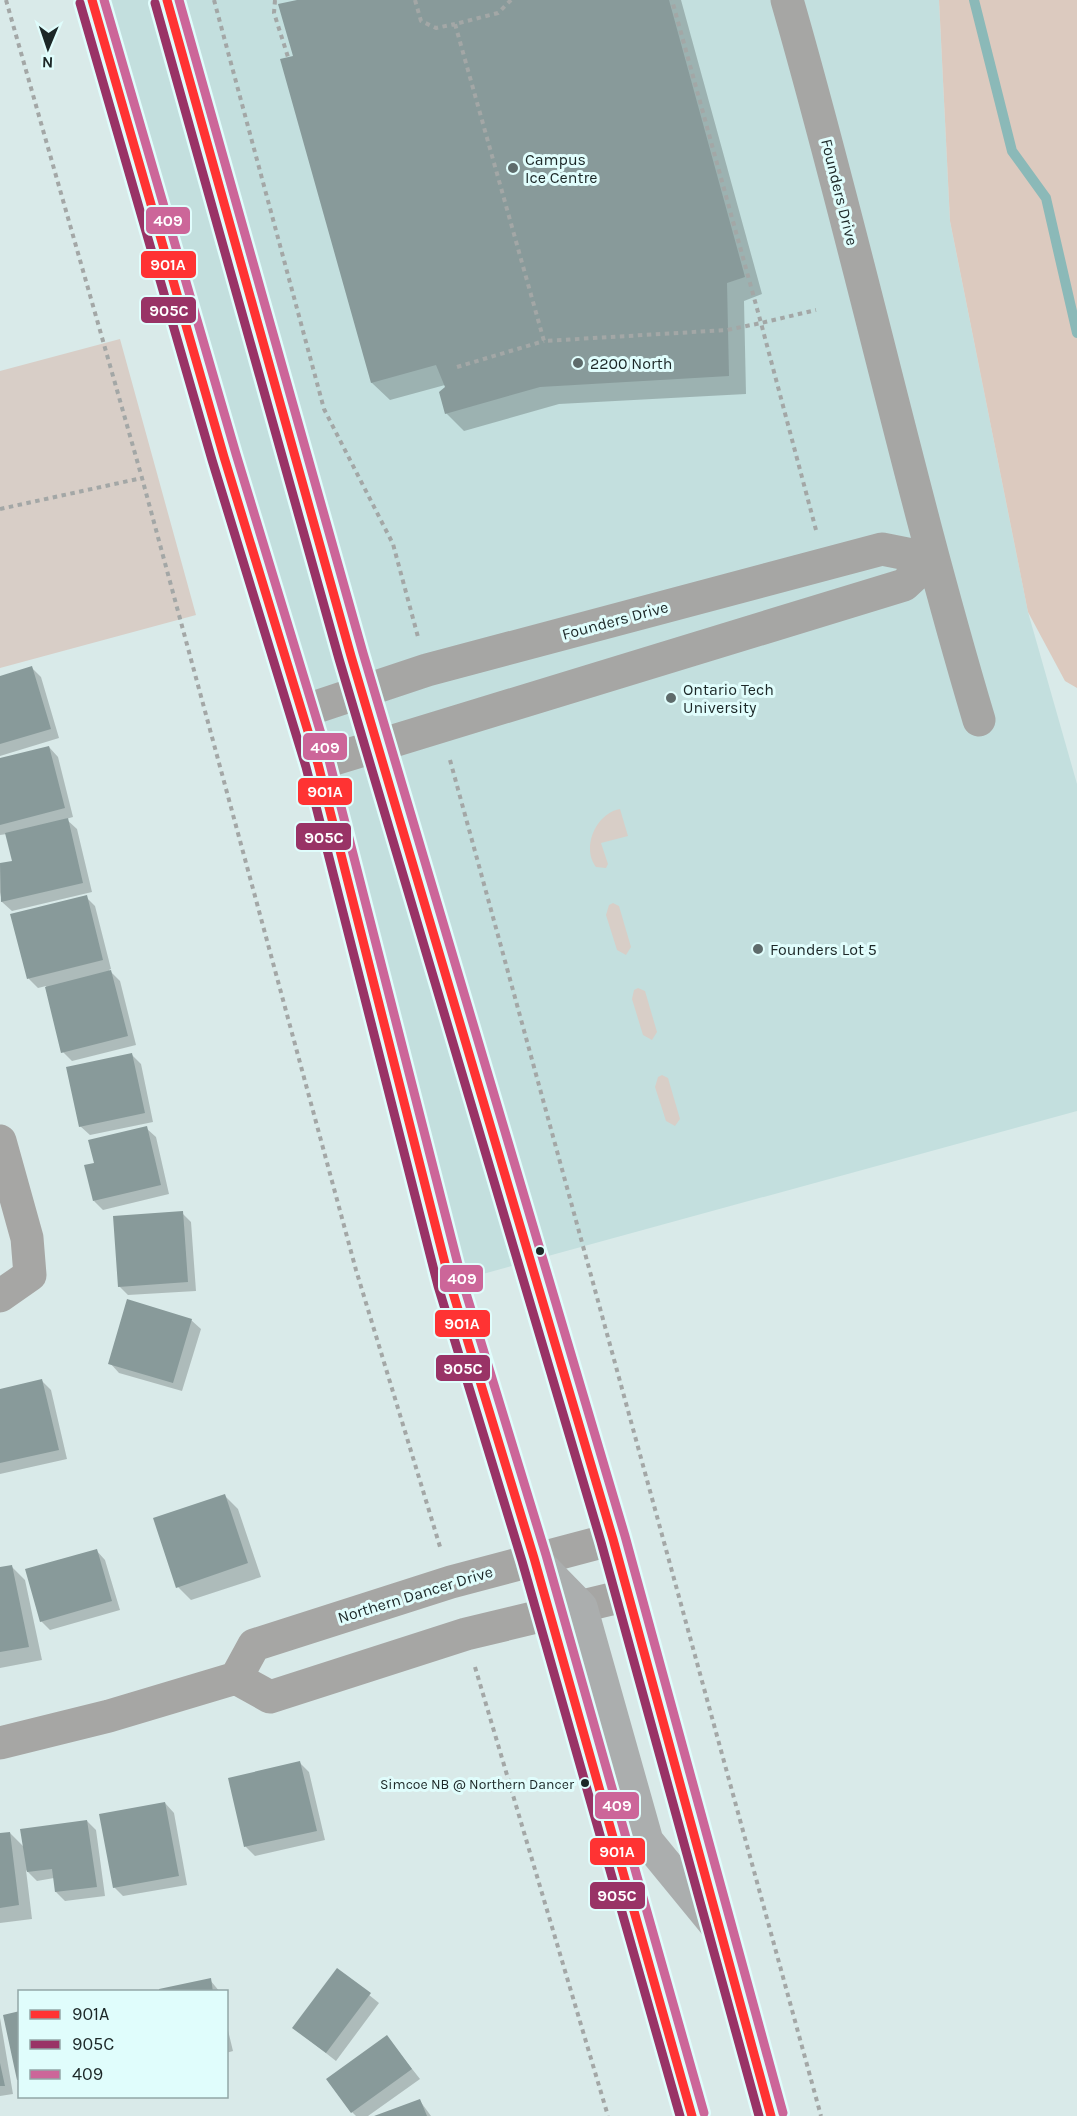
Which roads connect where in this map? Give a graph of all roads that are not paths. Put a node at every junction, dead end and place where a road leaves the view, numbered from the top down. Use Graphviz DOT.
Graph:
graph roads {
  1 [pos="92,0"];
  2 [pos="166,0"];
  3 [pos="787,0"];
  4 [pos="932,559"];
  5 [pos="362,692"];
  6 [pos="302,712"];
  7 [pos="979,720"];
  8 [pos="378,746"];
  9 [pos="318,764"];
  10 [pos="0,1141"];
  11 [pos="0,1296"];
  12 [pos="613,1539"];
  13 [pos="534,1558"];
  14 [pos="628,1595"];
  15 [pos="565,1611"];
  16 [pos="236,1678"];
  17 [pos="0,1743"];
  18 [pos="724,1935"];
  19 [pos="692,2116"];
  20 [pos="771,2116"];
  1 -- 6 [label="main road"];
  2 -- 5 [label="main road"];
  3 -- 4 [label="street, Founders Drive"];
  4 -- 5 [label="street, Founders Drive"];
  4 -- 7 [label="street, Founders Drive"];
  4 -- 8 [label="street"];
  5 -- 6 [label="street, Founders Drive"];
  5 -- 8 [label="main road"];
  6 -- 9 [label="main road"];
  8 -- 9 [label="street"];
  8 -- 12 [label="main road"];
  9 -- 13 [label="main road"];
  10 -- 11 [label="street"];
  12 -- 13 [label="street, Northern Dancer Drive"];
  12 -- 14 [label="main road"];
  13 -- 15 [label="main road"];
  13 -- 16 [label="street, Northern Dancer Drive"];
  14 -- 15 [label="street"];
  14 -- 18 [label="main road"];
  15 -- 16 [label="street"];
  15 -- 18 [label="main road"];
  15 -- 19 [label="main road"];
  16 -- 17 [label="street"];
  18 -- 20 [label="main road"];
}
